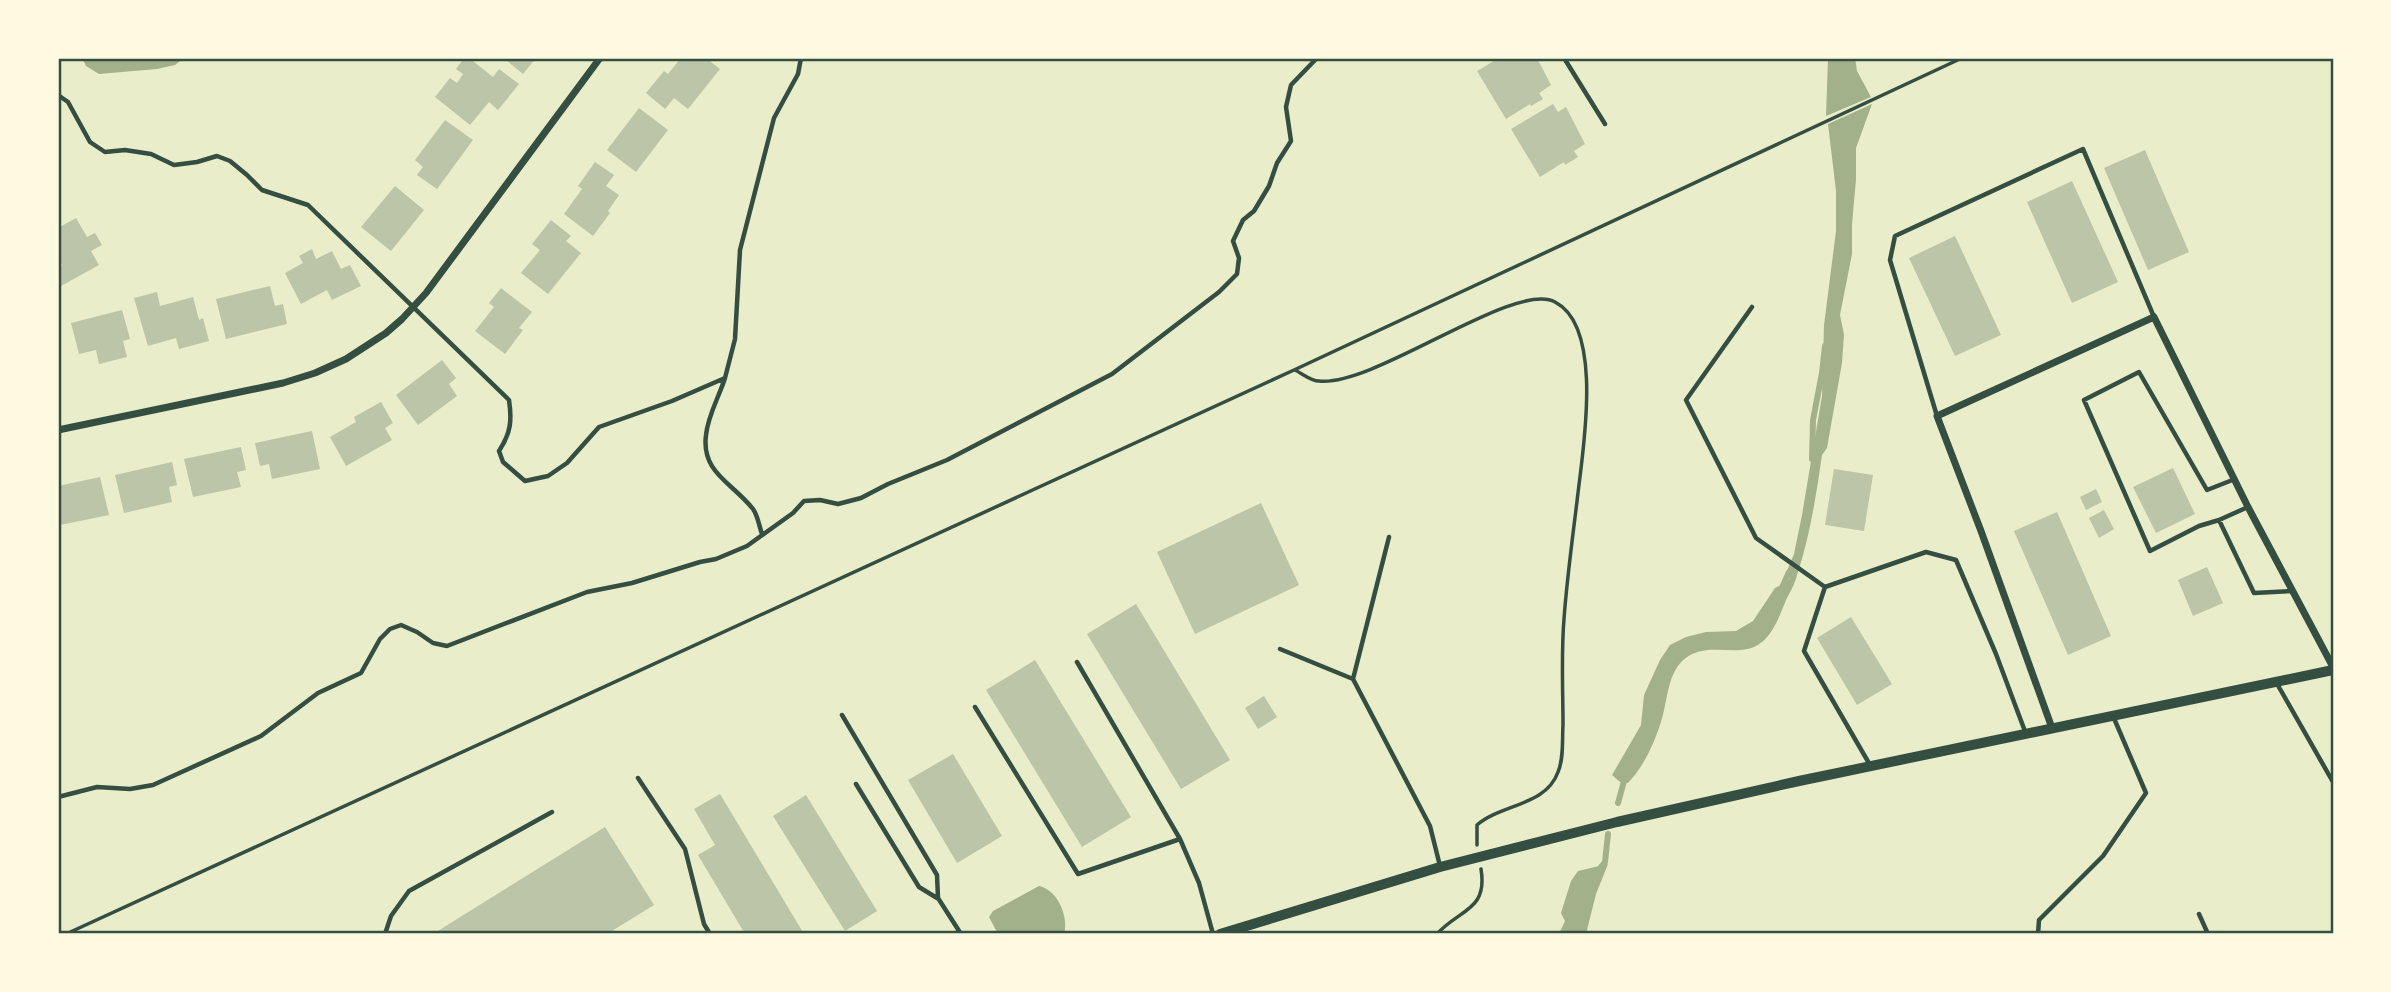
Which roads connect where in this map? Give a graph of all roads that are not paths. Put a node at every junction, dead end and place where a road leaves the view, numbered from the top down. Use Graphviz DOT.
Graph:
graph roads {
  1 [pos="600,58"];
  2 [pos="802,58"];
  3 [pos="1317,58"];
  4 [pos="1564,58"];
  5 [pos="58,95"];
  6 [pos="1605,124"];
  7 [pos="413,306"];
  8 [pos="1752,307"];
  9 [pos="2154,317"];
  10 [pos="725,378"];
  11 [pos="1937,416"];
  12 [pos="58,430"];
  13 [pos="2235,479"];
  14 [pos="2249,507"];
  15 [pos="2218,520"];
  16 [pos="762,534"];
  17 [pos="1389,537"];
  18 [pos="1825,587"];
  19 [pos="2294,591"];
  20 [pos="1280,649"];
  21 [pos="1077,662"];
  22 [pos="2333,668"];
  23 [pos="1353,679"];
  24 [pos="2276,681"];
  25 [pos="975,707"];
  26 [pos="842,715"];
  27 [pos="2113,715"];
  28 [pos="2052,728"];
  29 [pos="2026,735"];
  30 [pos="1871,767"];
  31 [pos="638,778"];
  32 [pos="2333,782"];
  33 [pos="856,784"];
  34 [pos="58,797"];
  35 [pos="552,812"];
  36 [pos="1180,839"];
  37 [pos="1440,867"];
  38 [pos="938,898"];
  39 [pos="2199,914"];
  40 [pos="385,934"];
  41 [pos="710,934"];
  42 [pos="961,934"];
  43 [pos="1213,934"];
  44 [pos="1220,934"];
  45 [pos="2038,934"];
  46 [pos="2208,934"];
  1 -- 7 [label="street"];
  2 -- 10 [label="lane"];
  3 -- 16 [label="lane"];
  4 -- 6 [label="lane"];
  5 -- 7 [label="lane"];
  7 -- 10 [label="lane"];
  7 -- 12 [label="street"];
  8 -- 18 [label="lane"];
  9 -- 11 [label="street"];
  9 -- 11 [label="lane"];
  9 -- 13 [label="street"];
  10 -- 16 [label="lane"];
  11 -- 28 [label="street"];
  13 -- 14 [label="street"];
  13 -- 15 [label="lane"];
  14 -- 15 [label="lane"];
  14 -- 19 [label="street"];
  15 -- 19 [label="lane"];
  16 -- 34 [label="lane"];
  17 -- 23 [label="lane"];
  18 -- 29 [label="lane"];
  18 -- 30 [label="lane"];
  19 -- 22 [label="street"];
  20 -- 23 [label="lane"];
  21 -- 36 [label="lane"];
  22 -- 24 [label="street"];
  23 -- 37 [label="lane"];
  24 -- 27 [label="street"];
  24 -- 32 [label="lane"];
  25 -- 36 [label="lane"];
  26 -- 38 [label="lane"];
  27 -- 28 [label="street"];
  27 -- 45 [label="lane"];
  28 -- 29 [label="street"];
  29 -- 30 [label="street"];
  30 -- 37 [label="street"];
  31 -- 41 [label="lane"];
  33 -- 38 [label="lane"];
  35 -- 40 [label="lane"];
  36 -- 43 [label="lane"];
  37 -- 44 [label="street"];
  38 -- 42 [label="lane"];
  39 -- 46 [label="lane"];
}
